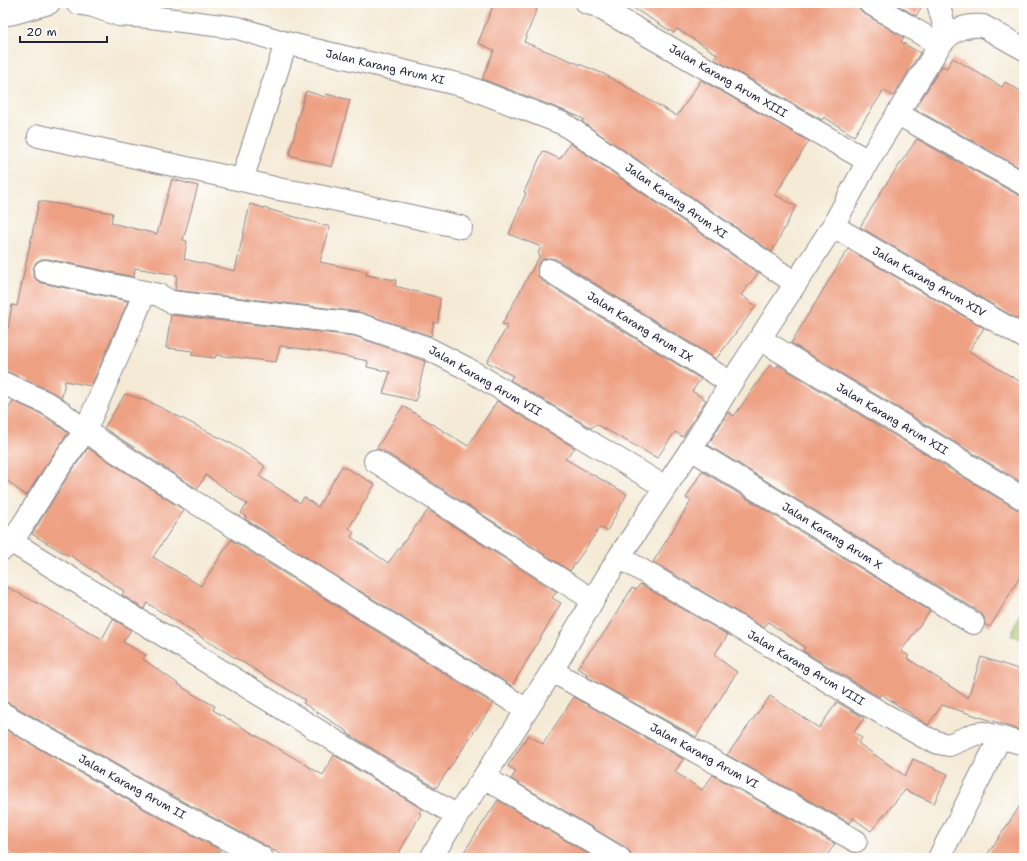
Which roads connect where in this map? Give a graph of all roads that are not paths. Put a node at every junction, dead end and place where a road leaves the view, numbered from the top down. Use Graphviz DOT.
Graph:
graph roads {
  1 [pos="49,3"];
  2 [pos="78,3"];
  3 [pos="587,3"];
  4 [pos="870,3"];
  5 [pos="938,3"];
  6 [pos="3,15"];
  7 [pos="944,41"];
  8 [pos="286,43"];
  9 [pos="1024,49"];
  10 [pos="898,114"];
  11 [pos="39,136"];
  12 [pos="868,161"];
  13 [pos="242,180"];
  14 [pos="1024,184"];
  15 [pos="833,226"];
  16 [pos="461,227"];
  17 [pos="549,270"];
  18 [pos="45,271"];
  19 [pos="795,283"];
  20 [pos="148,293"];
  21 [pos="1024,337"];
  22 [pos="760,339"];
  23 [pos="3,383"];
  24 [pos="731,384"];
  25 [pos="85,431"];
  26 [pos="691,450"];
  27 [pos="375,461"];
  28 [pos="665,487"];
  29 [pos="1024,499"];
  30 [pos="7,546"];
  31 [pos="619,557"];
  32 [pos="592,600"];
  33 [pos="973,623"];
  34 [pos="552,671"];
  35 [pos="527,710"];
  36 [pos="3,714"];
  37 [pos="1000,738"];
  38 [pos="1024,744"];
  39 [pos="484,777"];
  40 [pos="457,816"];
  41 [pos="856,841"];
  42 [pos="262,858"];
  43 [pos="431,858"];
  44 [pos="619,858"];
  45 [pos="939,858"];
  1 -- 6 [label="street"];
  2 -- 8 [label="street, Jalan Karang Arum XI"];
  3 -- 12 [label="street, Jalan Karang Arum XIII"];
  4 -- 7 [label="street"];
  5 -- 7 [label="street"];
  7 -- 9 [label="street"];
  7 -- 10 [label="street"];
  8 -- 13 [label="street"];
  8 -- 19 [label="street, Jalan Karang Arum XI"];
  10 -- 12 [label="street"];
  10 -- 14 [label="street"];
  11 -- 13 [label="street"];
  12 -- 15 [label="street"];
  13 -- 16 [label="street"];
  15 -- 19 [label="street"];
  15 -- 21 [label="street, Jalan Karang Arum XIV"];
  17 -- 24 [label="street, Jalan Karang Arum IX"];
  18 -- 20 [label="street, Jalan Karang Arum VII"];
  19 -- 22 [label="street"];
  20 -- 25 [label="street"];
  20 -- 28 [label="street, Jalan Karang Arum VII"];
  22 -- 24 [label="street"];
  22 -- 29 [label="street, Jalan Karang Arum XII"];
  23 -- 25 [label="street"];
  24 -- 26 [label="street"];
  25 -- 30 [label="street"];
  25 -- 35 [label="street"];
  26 -- 28 [label="street"];
  26 -- 33 [label="street, Jalan Karang Arum X"];
  27 -- 32 [label="street"];
  28 -- 31 [label="street"];
  30 -- 40 [label="street"];
  31 -- 32 [label="street"];
  31 -- 37 [label="street, Jalan Karang Arum VIII"];
  32 -- 34 [label="street"];
  34 -- 35 [label="street"];
  34 -- 41 [label="street, Jalan Karang Arum VI"];
  35 -- 39 [label="street"];
  36 -- 42 [label="street, Jalan Karang Arum II"];
  37 -- 38 [label="street, Jalan Karang Arum VIII"];
  37 -- 45 [label="street"];
  39 -- 40 [label="street"];
  39 -- 44 [label="street"];
  40 -- 43 [label="street"];
}
